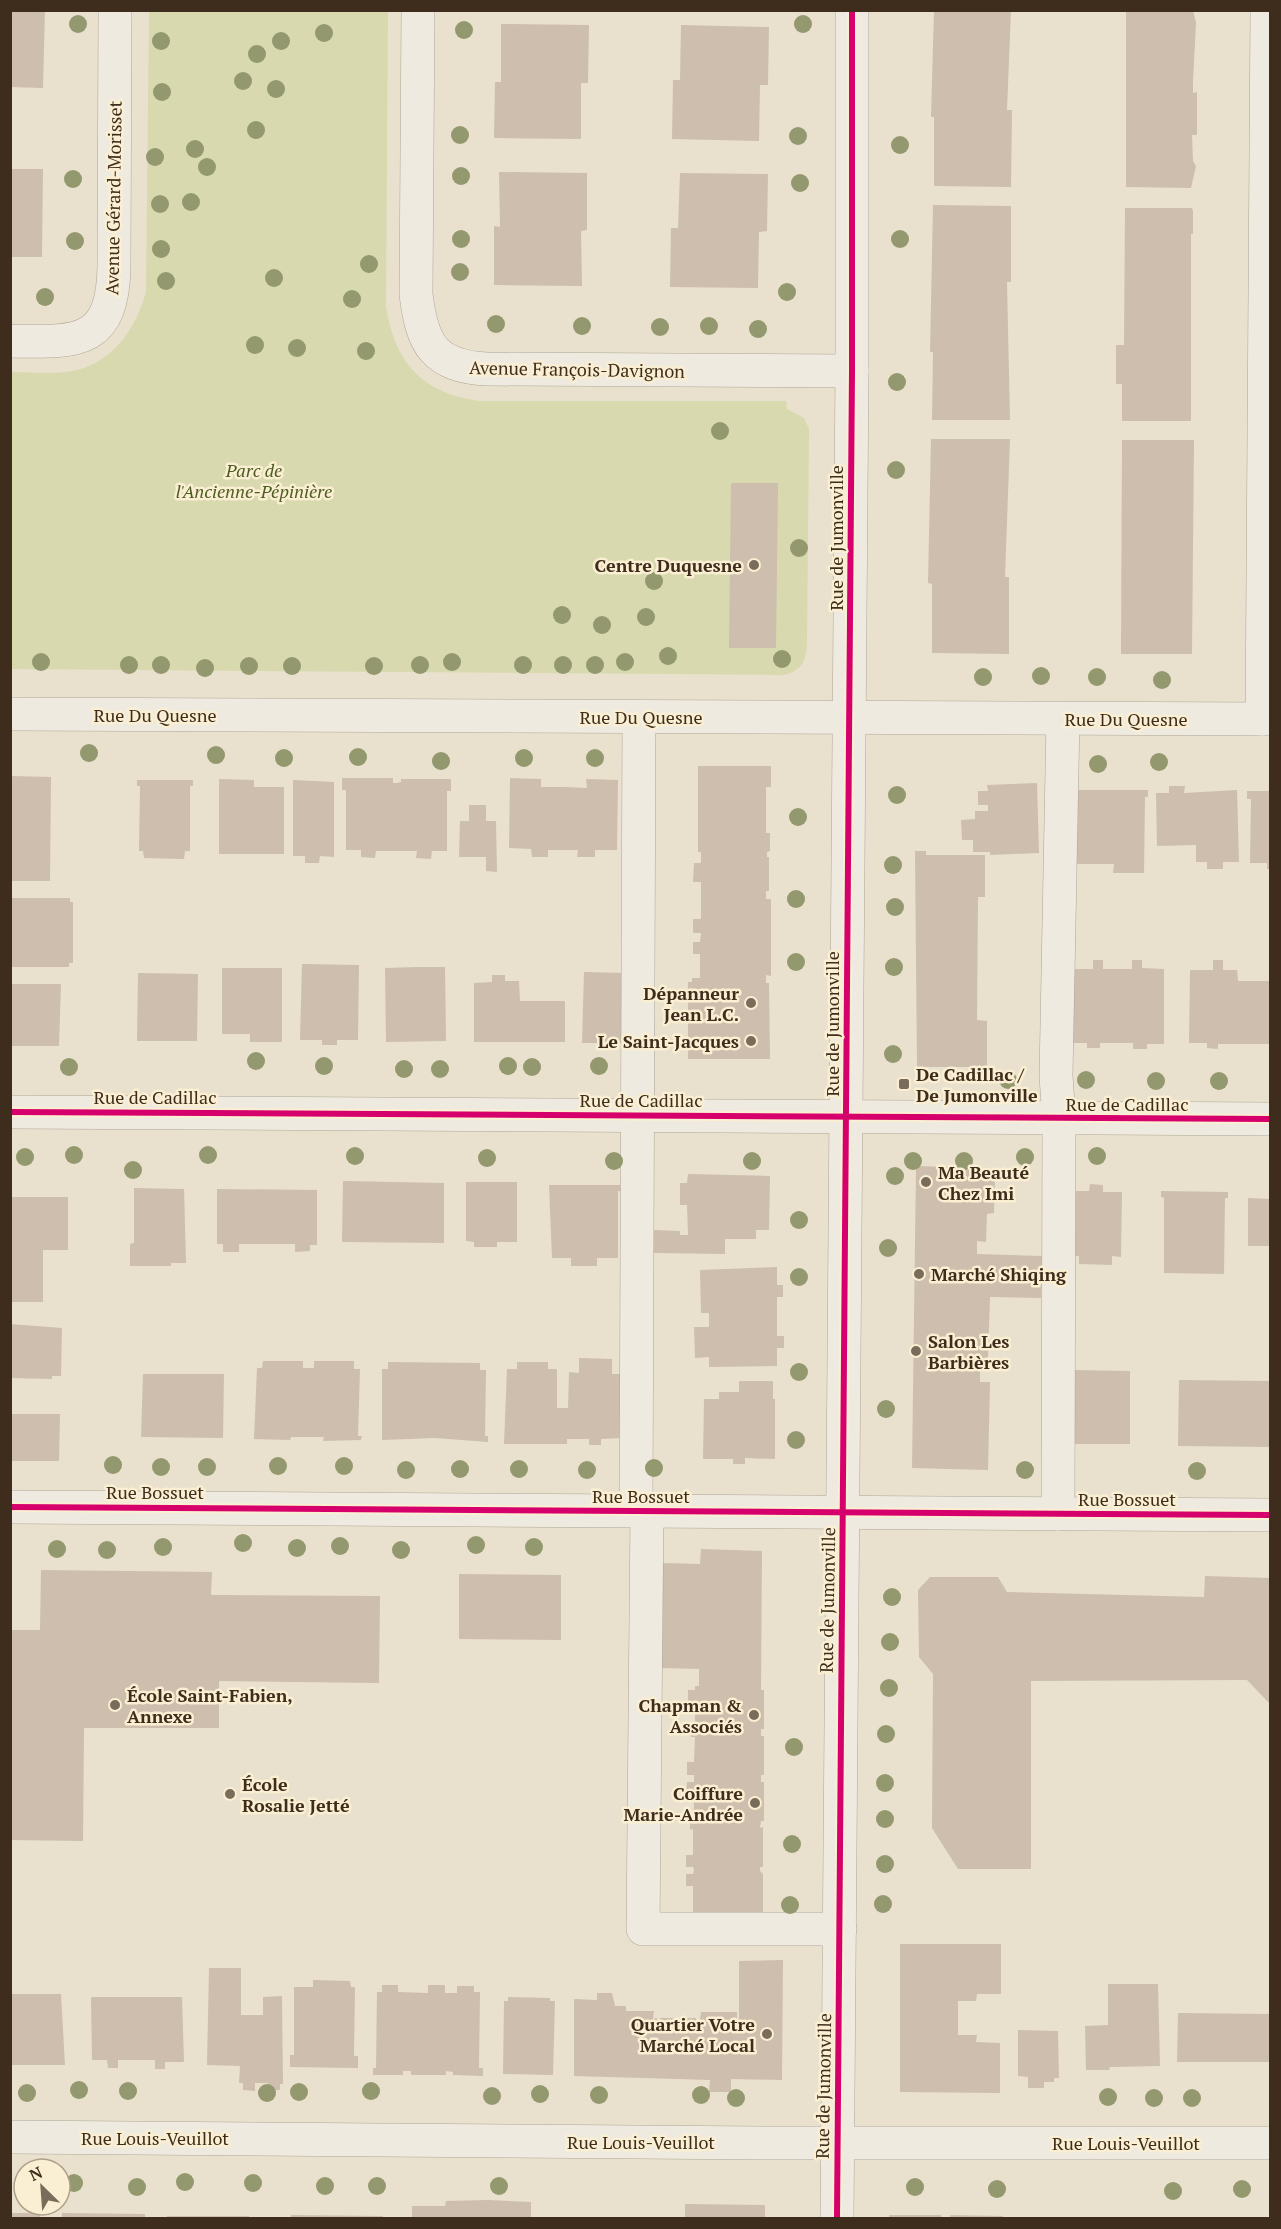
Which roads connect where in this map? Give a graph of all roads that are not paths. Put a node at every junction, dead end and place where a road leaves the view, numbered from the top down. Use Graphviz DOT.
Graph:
graph roads {
  1 [pos="115,10"];
  2 [pos="418,10"];
  3 [pos="852,10"];
  4 [pos="1267,10"];
  5 [pos="10,341"];
  6 [pos="852,371"];
  7 [pos="10,714"];
  8 [pos="639,717"];
  9 [pos="849,719"];
  10 [pos="1063,719"];
  11 [pos="1266,719"];
  12 [pos="10,1112"];
  13 [pos="636,1114"];
  14 [pos="847,1116"];
  15 [pos="1059,1118"];
  16 [pos="1270,1119"];
  17 [pos="10,1507"];
  18 [pos="641,1511"];
  19 [pos="843,1512"];
  20 [pos="1058,1514"];
  21 [pos="1270,1515"];
  22 [pos="840,1929"];
  23 [pos="10,2137"];
  24 [pos="838,2142"];
  25 [pos="1270,2143"];
  26 [pos="837,2218"];
  1 -- 5 [label="street, Avenue Gérard-Morisset"];
  2 -- 6 [label="street, Avenue François-Davignon"];
  3 -- 6 [label="street, Rue de Jumonville"];
  4 -- 11 [label="street"];
  6 -- 9 [label="street, Rue de Jumonville"];
  7 -- 8 [label="street, Rue Du Quesne"];
  8 -- 9 [label="street, Rue Du Quesne"];
  8 -- 13 [label="street"];
  9 -- 10 [label="street, Rue Du Quesne"];
  9 -- 14 [label="street, Rue de Jumonville"];
  10 -- 11 [label="street, Rue Du Quesne"];
  10 -- 15 [label="street"];
  12 -- 13 [label="street, Rue de Cadillac"];
  13 -- 14 [label="street, Rue de Cadillac"];
  13 -- 18 [label="street"];
  14 -- 15 [label="street, Rue de Cadillac"];
  14 -- 19 [label="street, Rue de Jumonville"];
  15 -- 16 [label="street, Rue de Cadillac"];
  15 -- 20 [label="street"];
  17 -- 18 [label="street, Rue Bossuet"];
  18 -- 19 [label="street, Rue Bossuet"];
  18 -- 22 [label="street"];
  19 -- 20 [label="street, Rue Bossuet"];
  19 -- 22 [label="street, Rue de Jumonville"];
  20 -- 21 [label="street, Rue Bossuet"];
  22 -- 24 [label="street, Rue de Jumonville"];
  23 -- 24 [label="street, Rue Louis-Veuillot"];
  24 -- 25 [label="street, Rue Louis-Veuillot"];
  24 -- 26 [label="street, Rue de Jumonville"];
}
